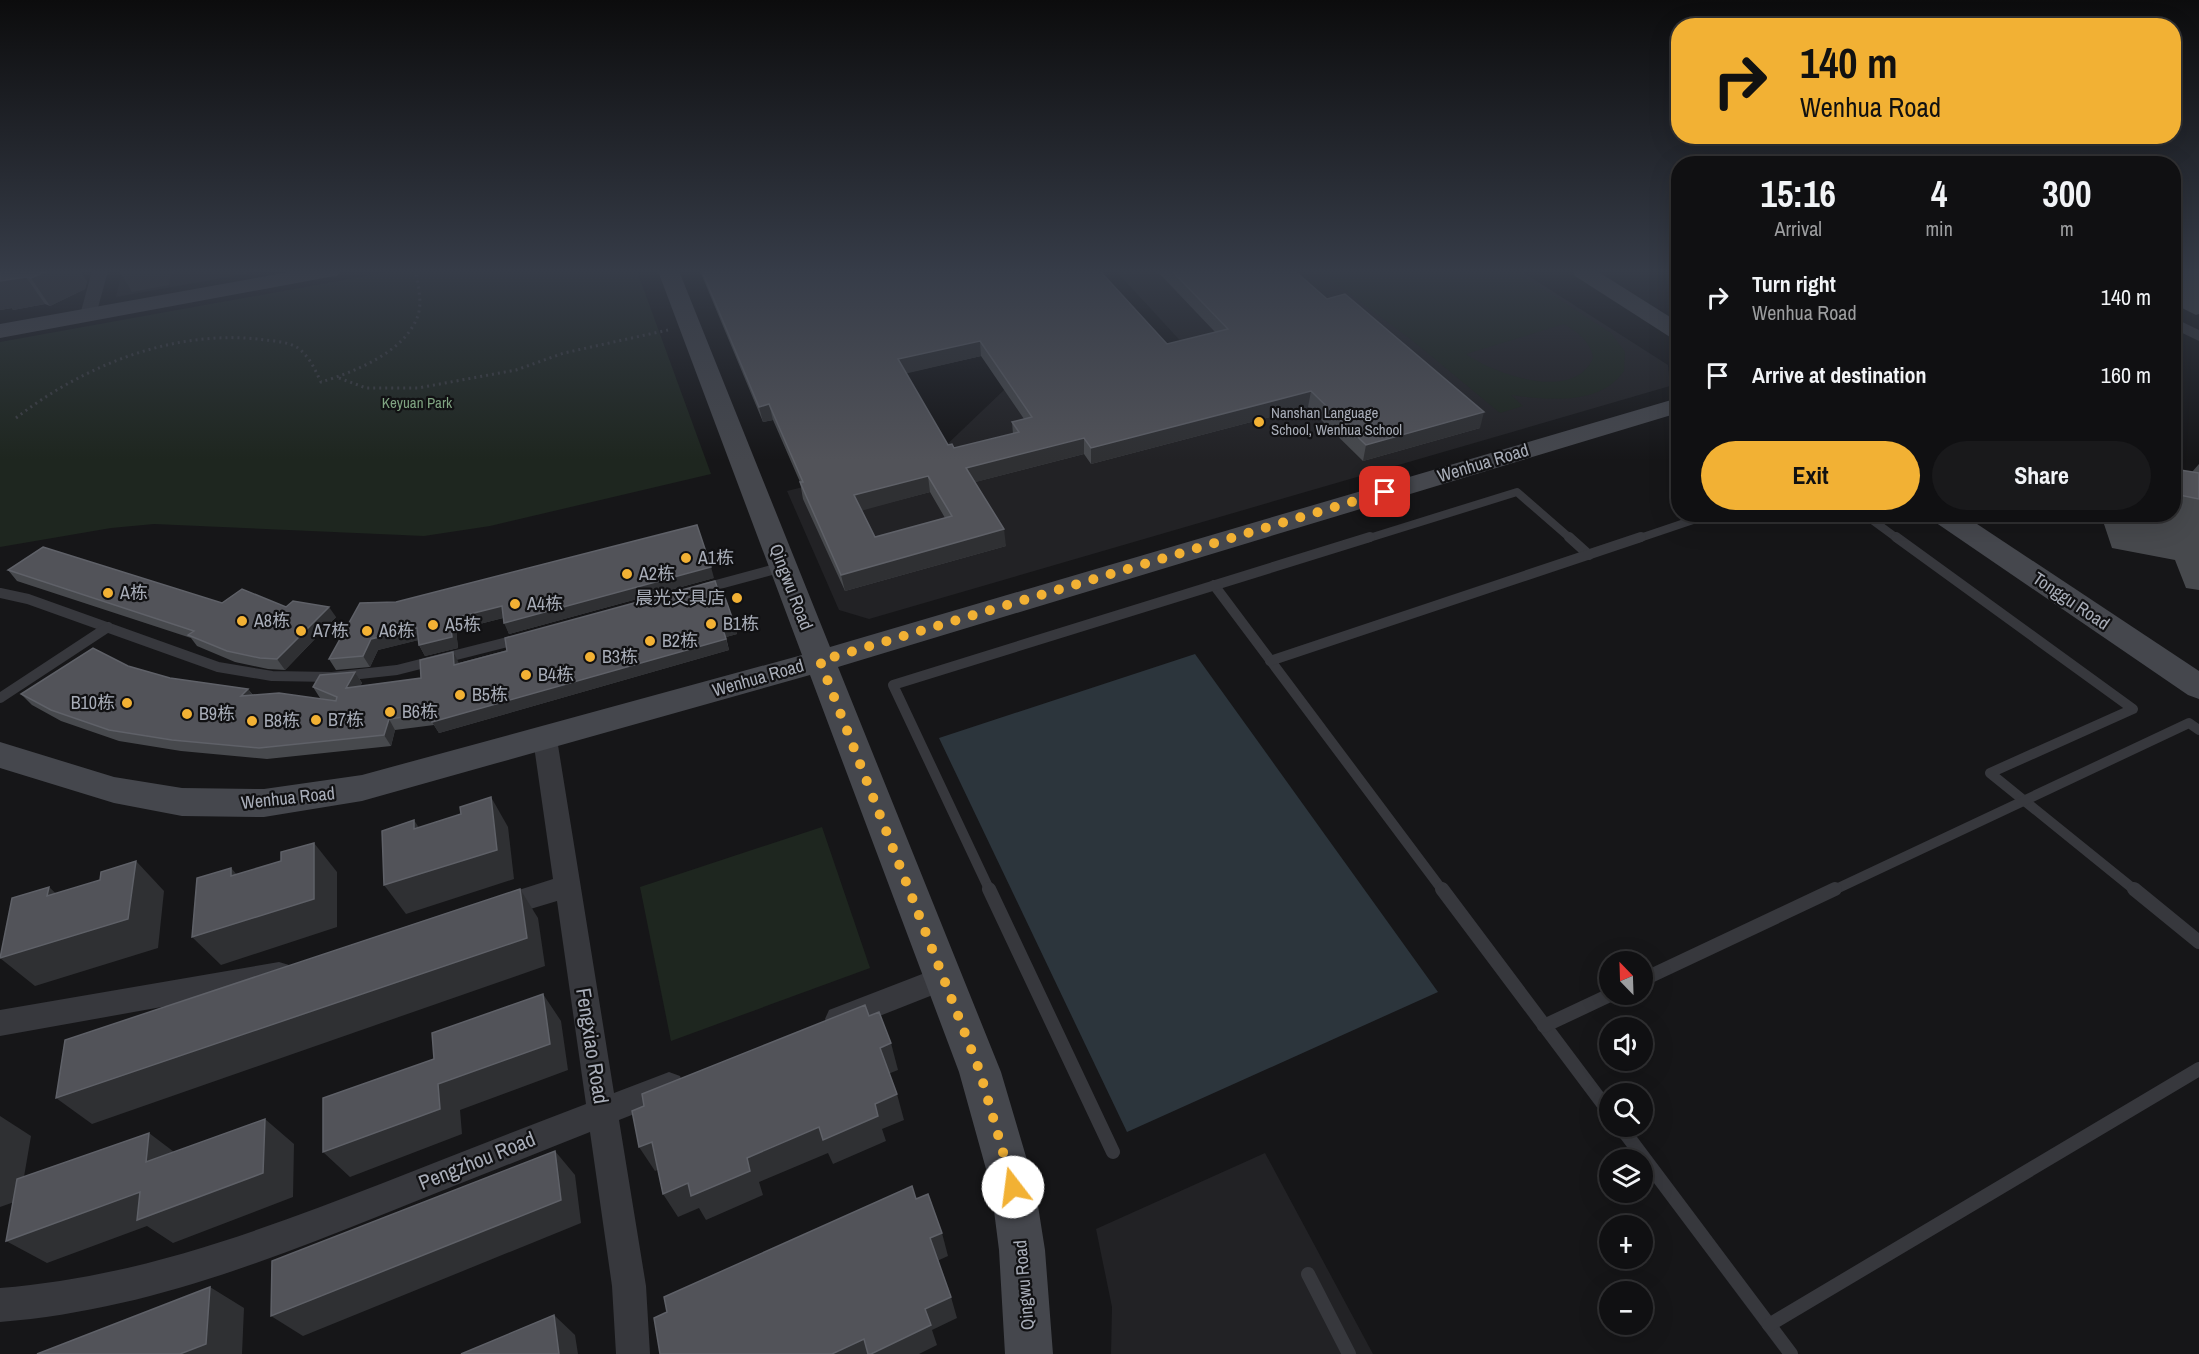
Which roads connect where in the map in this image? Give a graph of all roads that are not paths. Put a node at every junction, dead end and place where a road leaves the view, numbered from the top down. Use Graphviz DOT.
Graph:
graph roads {
  1 [pos="693,334"];
  2 [pos="1671,407"];
  3 [pos="1687,522"];
  4 [pos="1875,522"];
  5 [pos="1954,522"];
  6 [pos="1980,522"];
  7 [pos="1589,555"];
  8 [pos="783,567"];
  9 [pos="1214,585"];
  10 [pos="691,592"];
  11 [pos="0,593"];
  12 [pos="108,627"];
  13 [pos="531,636"];
  14 [pos="820,661"];
  15 [pos="1269,661"];
  16 [pos="2199,666"];
  17 [pos="2199,687"];
  18 [pos="0,698"];
  19 [pos="2199,730"];
  20 [pos="545,739"];
  21 [pos="0,755"];
  22 [pos="2024,800"];
  23 [pos="568,886"];
  24 [pos="476,915"];
  25 [pos="2199,942"];
  26 [pos="305,969"];
  27 [pos="1653,975"];
  28 [pos="943,978"];
  29 [pos="1599,1000"];
  30 [pos="0,1023"];
  31 [pos="1544,1026"];
  32 [pos="810,1030"];
  33 [pos="2199,1069"];
  34 [pos="701,1073"];
  35 [pos="1599,1098"];
  36 [pos="602,1112"];
  37 [pos="1628,1137"];
  38 [pos="1113,1152"];
  39 [pos="1308,1274"];
  40 [pos="0,1305"];
  41 [pos="1769,1325"];
  42 [pos="633,1354"];
  43 [pos="1029,1354"];
  44 [pos="1349,1354"];
  45 [pos="1791,1354"];
  1 -- 8 [label="street, Qingwu Road"];
  2 -- 14 [label="street, Wenhua Road"];
  3 -- 7 [label="lane"];
  4 -- 22 [label="lane"];
  5 -- 17 [label="street, Tonggu Road"];
  6 -- 16 [label="street, Tonggu Road"];
  7 -- 9 [label="lane"];
  7 -- 15 [label="lane"];
  8 -- 10 [label="lane"];
  8 -- 14 [label="street, Qingwu Road"];
  9 -- 15 [label="lane"];
  9 -- 38 [label="lane"];
  11 -- 12 [label="lane"];
  12 -- 13 [label="lane"];
  12 -- 18 [label="lane"];
  14 -- 20 [label="street, Wenhua Road"];
  14 -- 28 [label="street, Qingwu Road"];
  15 -- 31 [label="lane"];
  19 -- 22 [label="lane"];
  20 -- 21 [label="street, Wenhua Road"];
  20 -- 23 [label="street, Fengxiao Road"];
  22 -- 25 [label="lane"];
  22 -- 27 [label="lane"];
  23 -- 24 [label="street"];
  23 -- 36 [label="street, Fengxiao Road"];
  26 -- 30 [label="street"];
  28 -- 32 [label="street"];
  28 -- 43 [label="street, Qingwu Road"];
  29 -- 31 [label="lane"];
  31 -- 35 [label="lane"];
  33 -- 41 [label="lane"];
  34 -- 36 [label="street, Pengzhou Road"];
  36 -- 40 [label="street, Pengzhou Road"];
  36 -- 42 [label="street, Fengxiao Road"];
  37 -- 41 [label="lane"];
  39 -- 44 [label="lane"];
  41 -- 45 [label="lane"];
}
